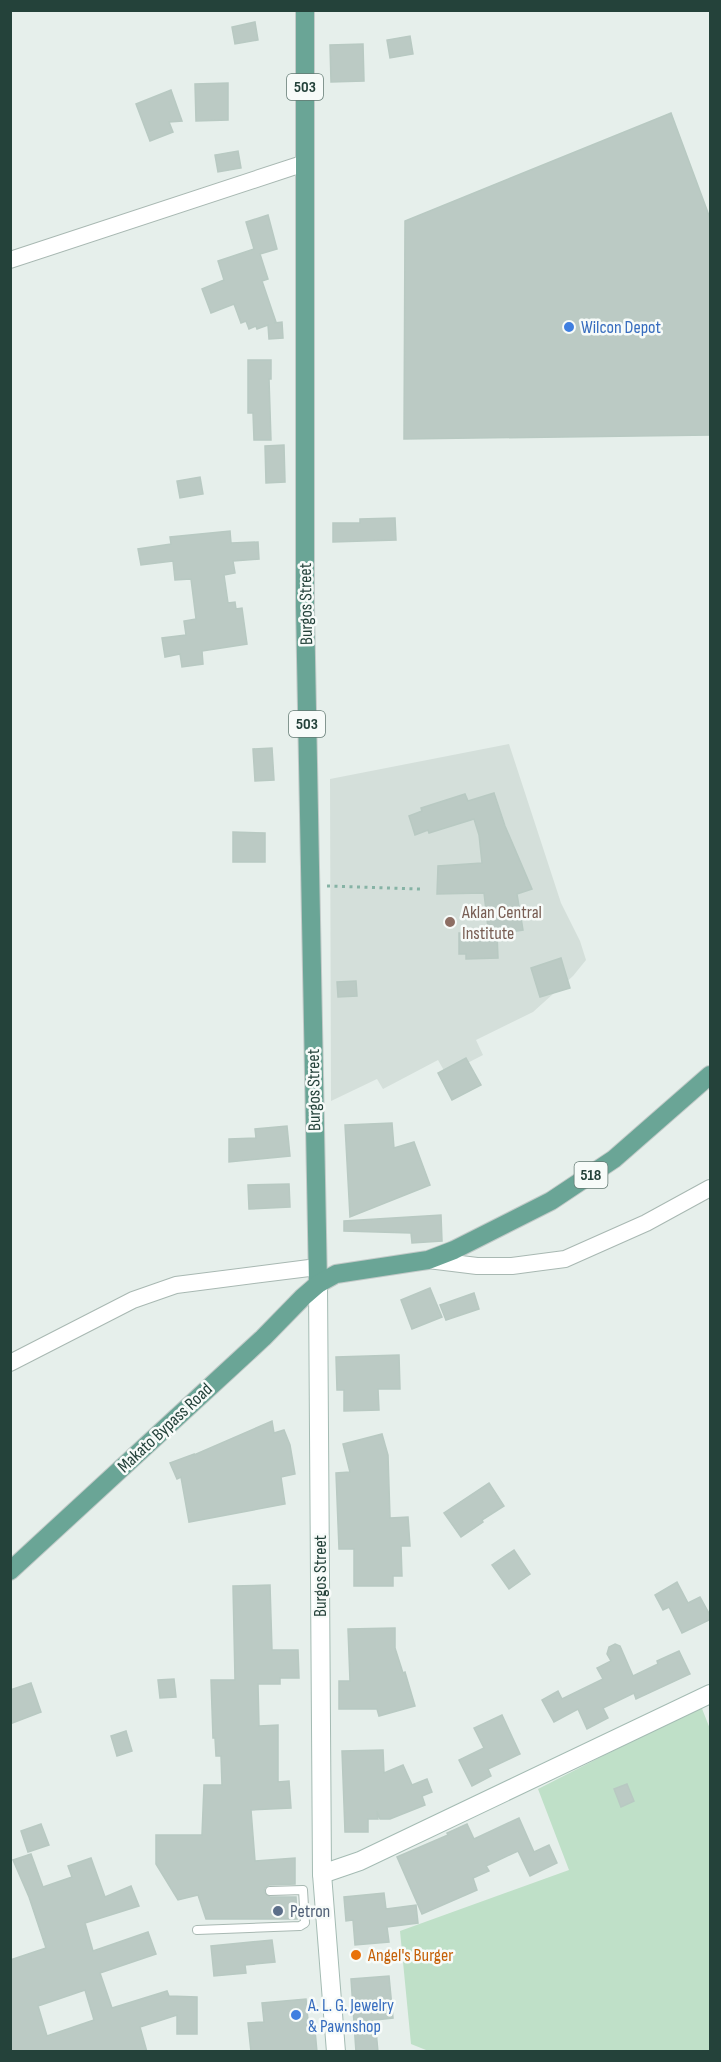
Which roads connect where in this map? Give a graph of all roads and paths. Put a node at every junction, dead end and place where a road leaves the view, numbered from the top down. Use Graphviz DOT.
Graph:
graph roads {
  1 [pos="305,10"];
  2 [pos="304,163"];
  3 [pos="10,260"];
  4 [pos="310,886"];
  5 [pos="420,889"];
  6 [pos="711,1075"];
  7 [pos="711,1188"];
  8 [pos="428,1260"];
  9 [pos="317,1276"];
  10 [pos="10,1363"];
  11 [pos="10,1571"];
  12 [pos="711,1694"];
  13 [pos="322,1874"];
  14 [pos="270,1891"];
  15 [pos="324,1902"];
  16 [pos="304,1903"];
  17 [pos="197,1930"];
  18 [pos="336,2052"];
  1 -- 2 [label="main road, 503"];
  2 -- 3 [label="street"];
  2 -- 4 [label="main road, Burgos Street / 503"];
  4 -- 5 [label="path"];
  4 -- 9 [label="main road, Burgos Street / 503"];
  6 -- 8 [label="main road, 518"];
  7 -- 8 [label="street"];
  8 -- 9 [label="main road, 518"];
  9 -- 10 [label="street"];
  9 -- 11 [label="main road, Makato Bypass Road"];
  9 -- 13 [label="main road, Burgos Street / 503"];
  12 -- 13 [label="main road"];
  13 -- 15 [label="main road, Burgos Street / 503"];
  14 -- 16 [label="lane"];
  15 -- 16 [label="lane"];
  15 -- 18 [label="main road, Burgos Street / 503"];
  16 -- 17 [label="lane"];
}
